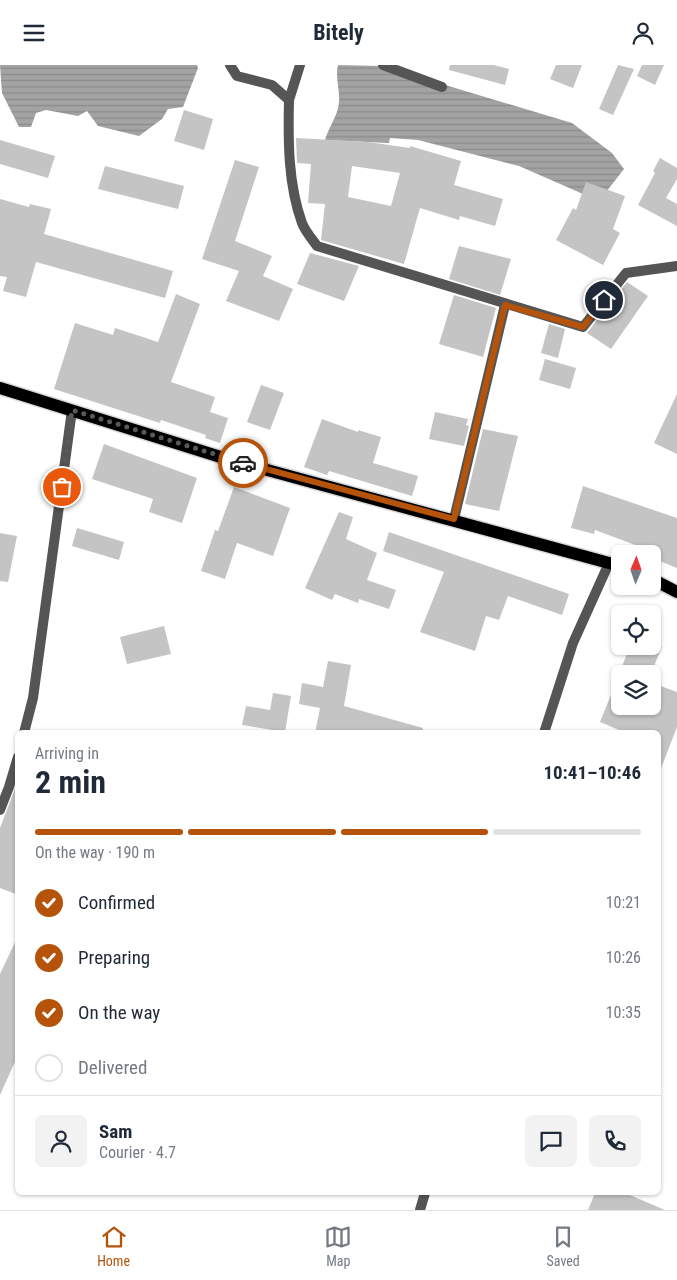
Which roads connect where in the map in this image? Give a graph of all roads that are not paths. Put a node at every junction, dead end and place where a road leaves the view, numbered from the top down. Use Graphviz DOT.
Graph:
graph roads {
  1 [pos="230,65"];
  2 [pos="300,65"];
  3 [pos="383,65"];
  4 [pos="442,87"];
  5 [pos="289,100"];
  6 [pos="677,265"];
  7 [pos="505,305"];
  8 [pos="0,388"];
  9 [pos="72,410"];
  10 [pos="454,519"];
  11 [pos="611,564"];
  12 [pos="611,571"];
  13 [pos="661,584"];
  14 [pos="677,592"];
  15 [pos="25,730"];
  16 [pos="545,730"];
  17 [pos="15,767"];
  18 [pos="0,810"];
  19 [pos="424,1195"];
  20 [pos="420,1210"];
  1 -- 5 [label="street"];
  2 -- 5 [label="street"];
  3 -- 4 [label="street"];
  5 -- 7 [label="street"];
  6 -- 7 [label="street"];
  7 -- 10 [label="street"];
  8 -- 9 [label="main road"];
  9 -- 10 [label="main road"];
  9 -- 15 [label="street"];
  10 -- 11 [label="main road"];
  12 -- 16 [label="street"];
  13 -- 14 [label="main road"];
  17 -- 18 [label="street"];
  19 -- 20 [label="street"];
}
